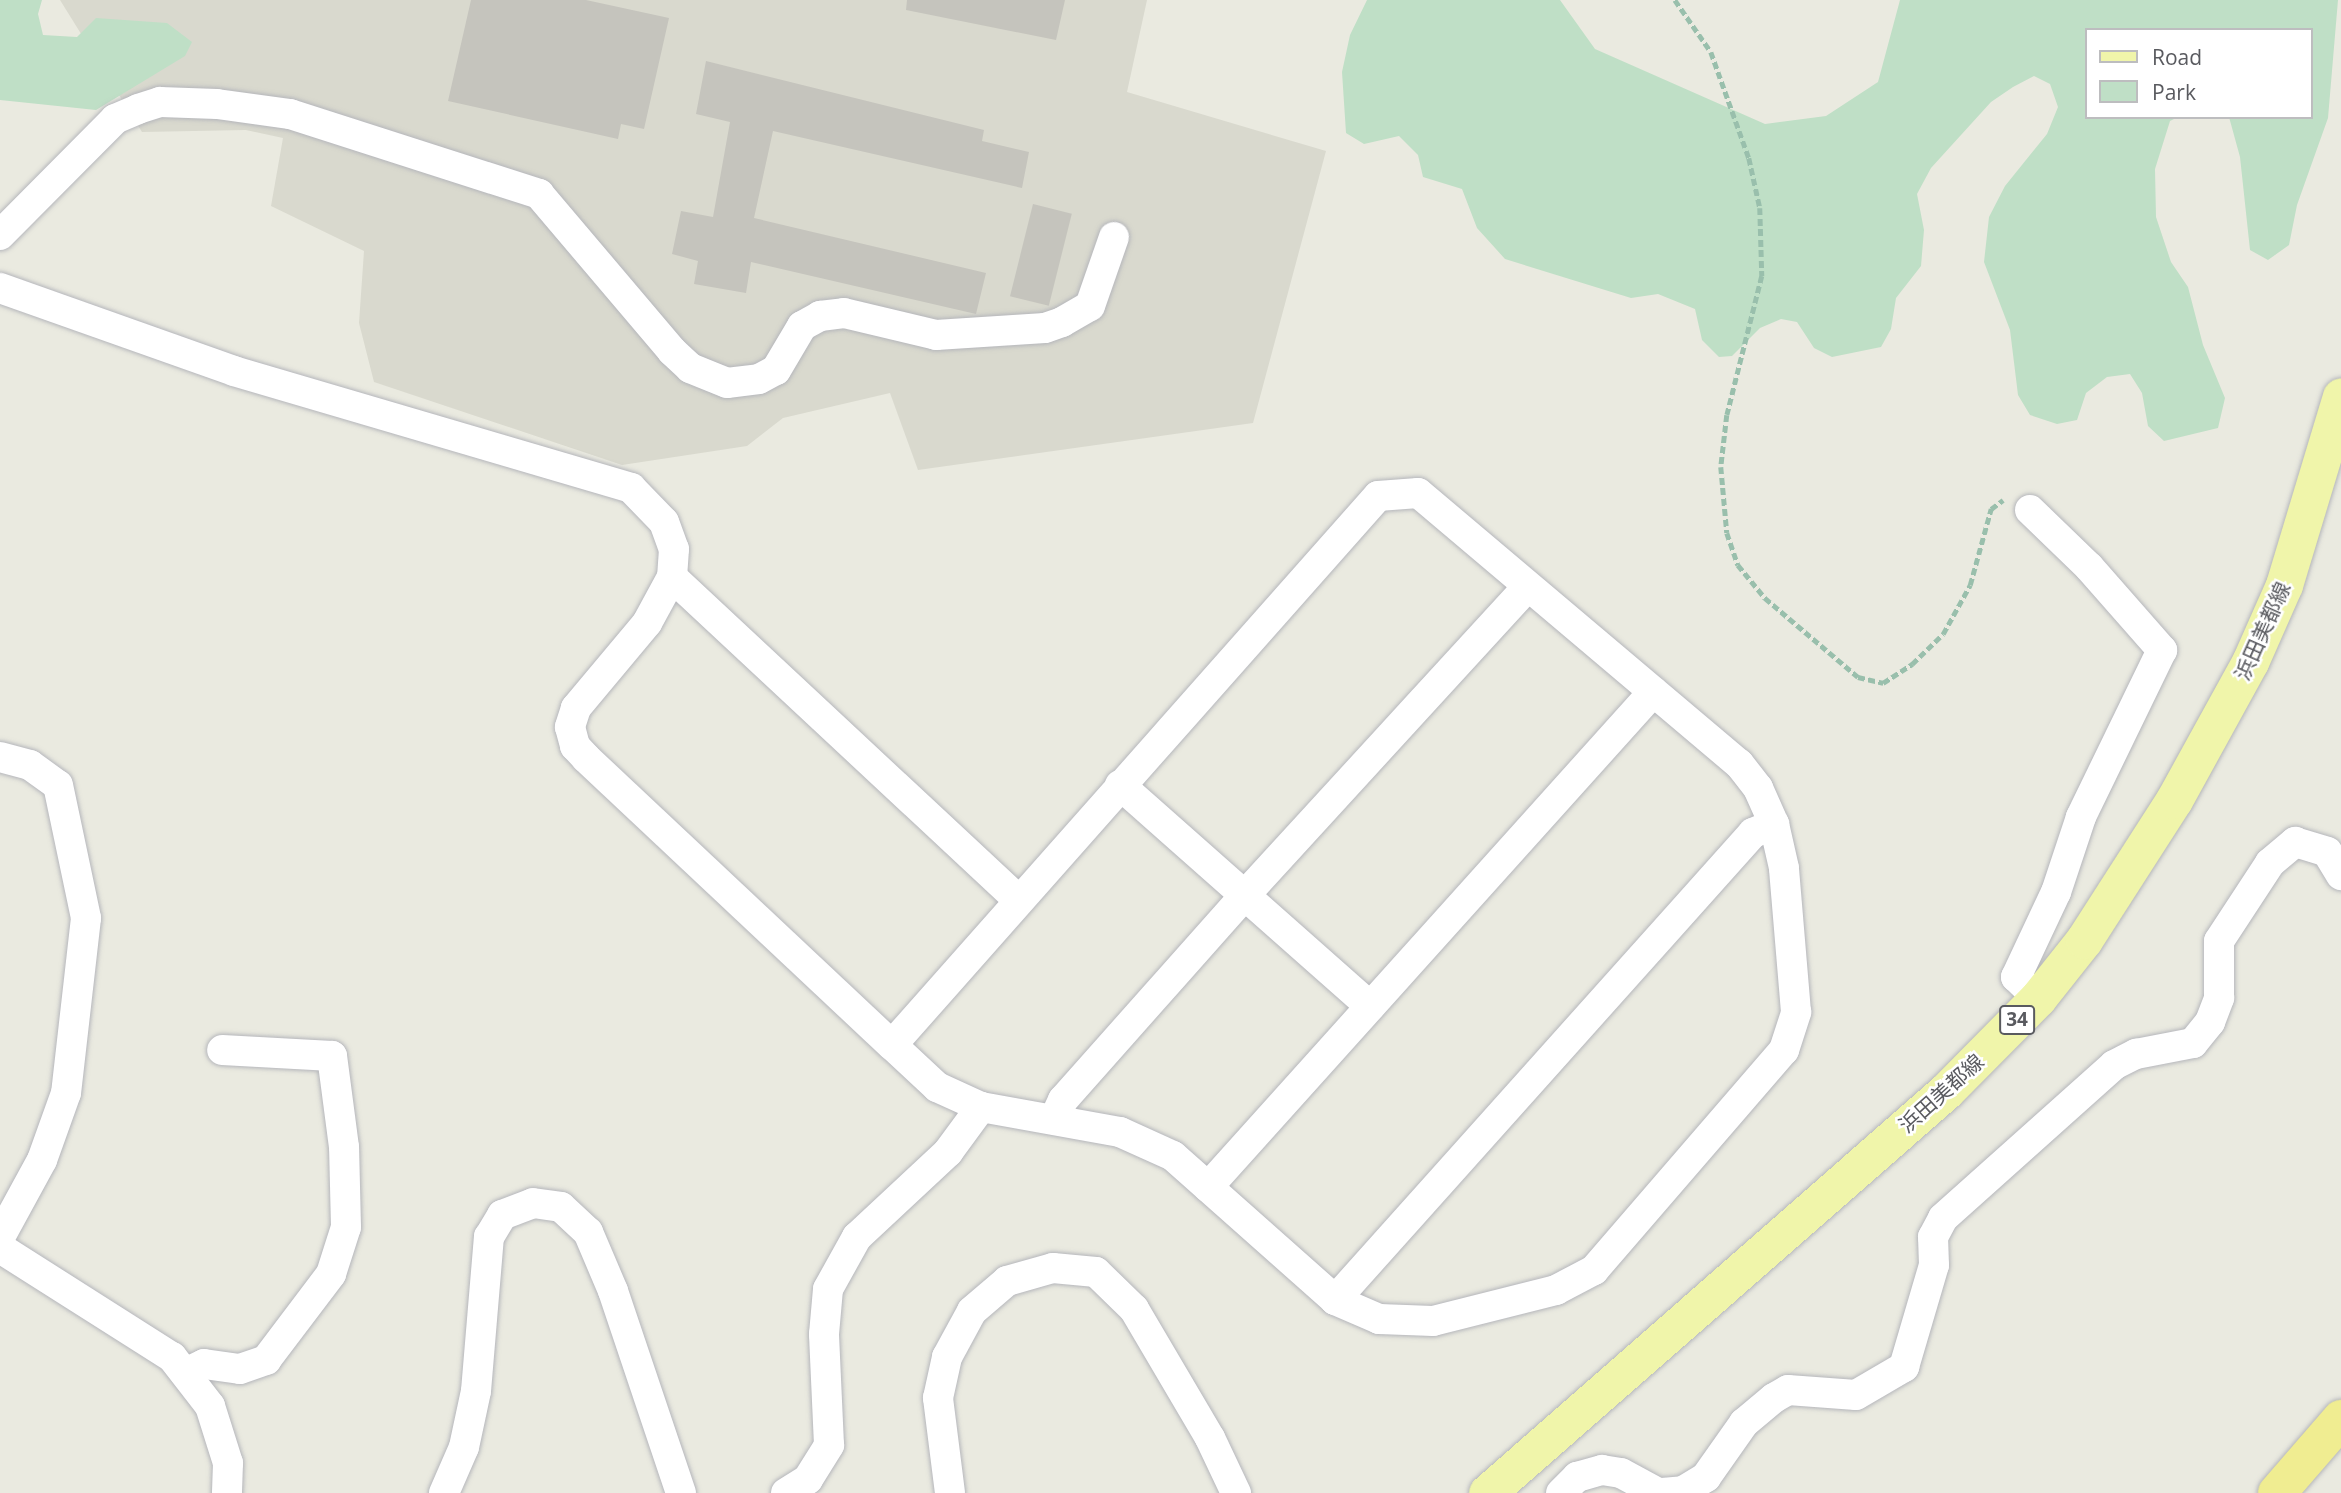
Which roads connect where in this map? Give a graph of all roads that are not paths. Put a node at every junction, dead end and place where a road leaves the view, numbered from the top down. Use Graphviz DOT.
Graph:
graph roads {
  1 [pos="0,235"];
  2 [pos="1114,237"];
  3 [pos="0,288"];
  4 [pos="2341,396"];
  5 [pos="2030,510"];
  6 [pos="672,578"];
  7 [pos="1527,587"];
  8 [pos="1653,692"];
  9 [pos="0,757"];
  10 [pos="1120,785"];
  11 [pos="1774,824"];
  12 [pos="2341,875"];
  13 [pos="1245,895"];
  14 [pos="1018,900"];
  15 [pos="2038,998"];
  16 [pos="1370,1006"];
  17 [pos="892,1045"];
  18 [pos="222,1050"];
  19 [pos="981,1107"];
  20 [pos="1055,1117"];
  21 [pos="1208,1187"];
  22 [pos="0,1237"];
  23 [pos="0,1248"];
  24 [pos="1335,1300"];
  25 [pos="185,1373"];
  26 [pos="2341,1419"];
  27 [pos="227,1493"];
  28 [pos="444,1493"];
  29 [pos="681,1493"];
  30 [pos="786,1493"];
  31 [pos="950,1493"];
  32 [pos="1236,1493"];
  33 [pos="1487,1493"];
  34 [pos="1561,1493"];
  35 [pos="1660,1493"];
  36 [pos="2277,1493"];
  1 -- 2 [label="street"];
  3 -- 6 [label="street"];
  4 -- 15 [label="main road, 浜田美都線 / 34"];
  5 -- 15 [label="street"];
  6 -- 14 [label="street"];
  6 -- 17 [label="street"];
  7 -- 8 [label="street"];
  7 -- 10 [label="street"];
  7 -- 13 [label="street"];
  8 -- 11 [label="street"];
  8 -- 16 [label="street"];
  9 -- 22 [label="street"];
  10 -- 13 [label="street"];
  10 -- 14 [label="street"];
  11 -- 24 [label="street"];
  11 -- 24 [label="street"];
  12 -- 35 [label="street"];
  13 -- 16 [label="street"];
  13 -- 20 [label="street"];
  14 -- 17 [label="street"];
  15 -- 33 [label="main road, 浜田美都線 / 34"];
  16 -- 21 [label="street"];
  17 -- 19 [label="street"];
  18 -- 25 [label="street"];
  19 -- 20 [label="street"];
  19 -- 30 [label="street"];
  20 -- 21 [label="street"];
  21 -- 24 [label="street"];
  23 -- 25 [label="street"];
  25 -- 27 [label="street"];
  26 -- 36 [label="highway"];
  28 -- 29 [label="street"];
  31 -- 32 [label="street"];
  34 -- 35 [label="street"];
}
